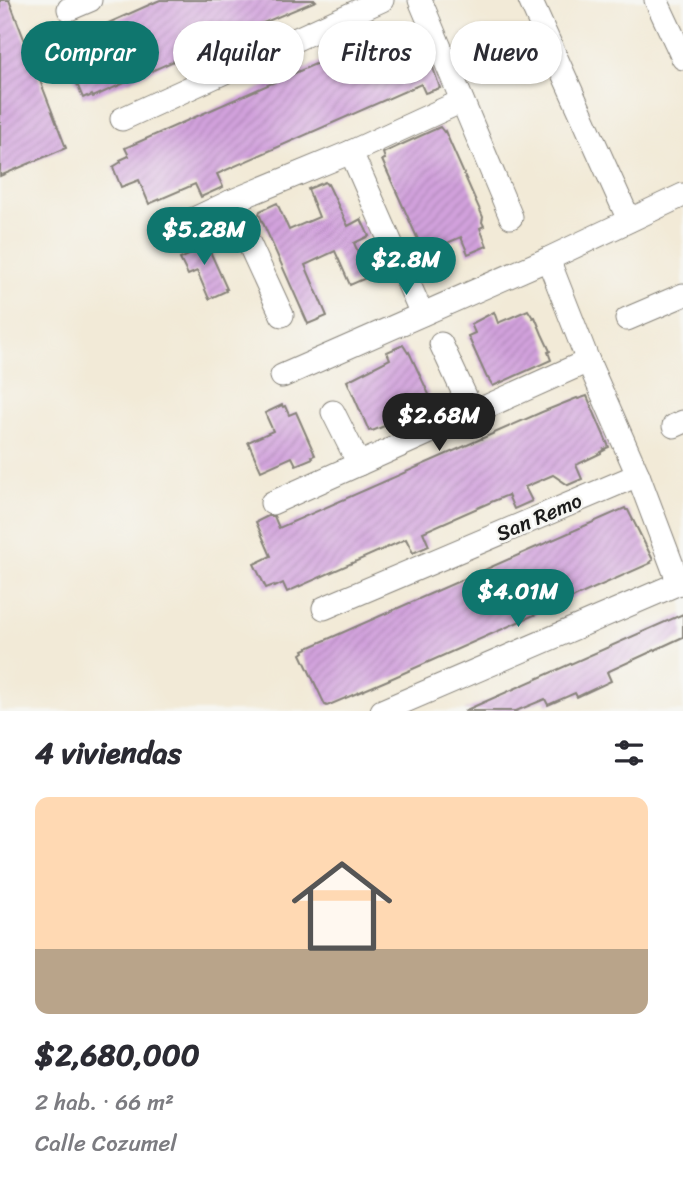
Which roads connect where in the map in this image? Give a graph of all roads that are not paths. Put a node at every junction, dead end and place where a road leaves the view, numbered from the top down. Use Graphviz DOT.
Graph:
graph roads {
  1 [pos="382,0"];
  2 [pos="420,0"];
  3 [pos="530,0"];
  4 [pos="656,0"];
  5 [pos="683,58"];
  6 [pos="462,101"];
  7 [pos="122,119"];
  8 [pos="351,152"];
  9 [pos="683,195"];
  10 [pos="230,202"];
  11 [pos="511,217"];
  12 [pos="629,220"];
  13 [pos="177,227"];
  14 [pos="548,259"];
  15 [pos="683,295"];
  16 [pos="422,314"];
  17 [pos="282,315"];
  18 [pos="627,319"];
  19 [pos="441,344"];
  20 [pos="588,361"];
  21 [pos="282,376"];
  22 [pos="333,412"];
  23 [pos="473,413"];
  24 [pos="359,464"];
  25 [pos="638,475"];
  26 [pos="272,503"];
  27 [pos="324,608"];
  28 [pos="383,711"];
  1 -- 7 [label="street"];
  2 -- 6 [label="street"];
  3 -- 12 [label="street"];
  4 -- 5 [label="street"];
  6 -- 8 [label="street"];
  6 -- 11 [label="street"];
  8 -- 10 [label="street"];
  8 -- 16 [label="street"];
  9 -- 12 [label="street"];
  10 -- 13 [label="street"];
  10 -- 17 [label="street"];
  12 -- 14 [label="street"];
  14 -- 16 [label="street"];
  14 -- 20 [label="street"];
  15 -- 18 [label="street"];
  16 -- 21 [label="street"];
  19 -- 23 [label="street"];
  20 -- 23 [label="street"];
  20 -- 25 [label="street"];
  22 -- 24 [label="street"];
  23 -- 24 [label="street"];
  24 -- 26 [label="street"];
  25 -- 27 [label="street, San Remo"];
  25 -- 28 [label="street"];
}
